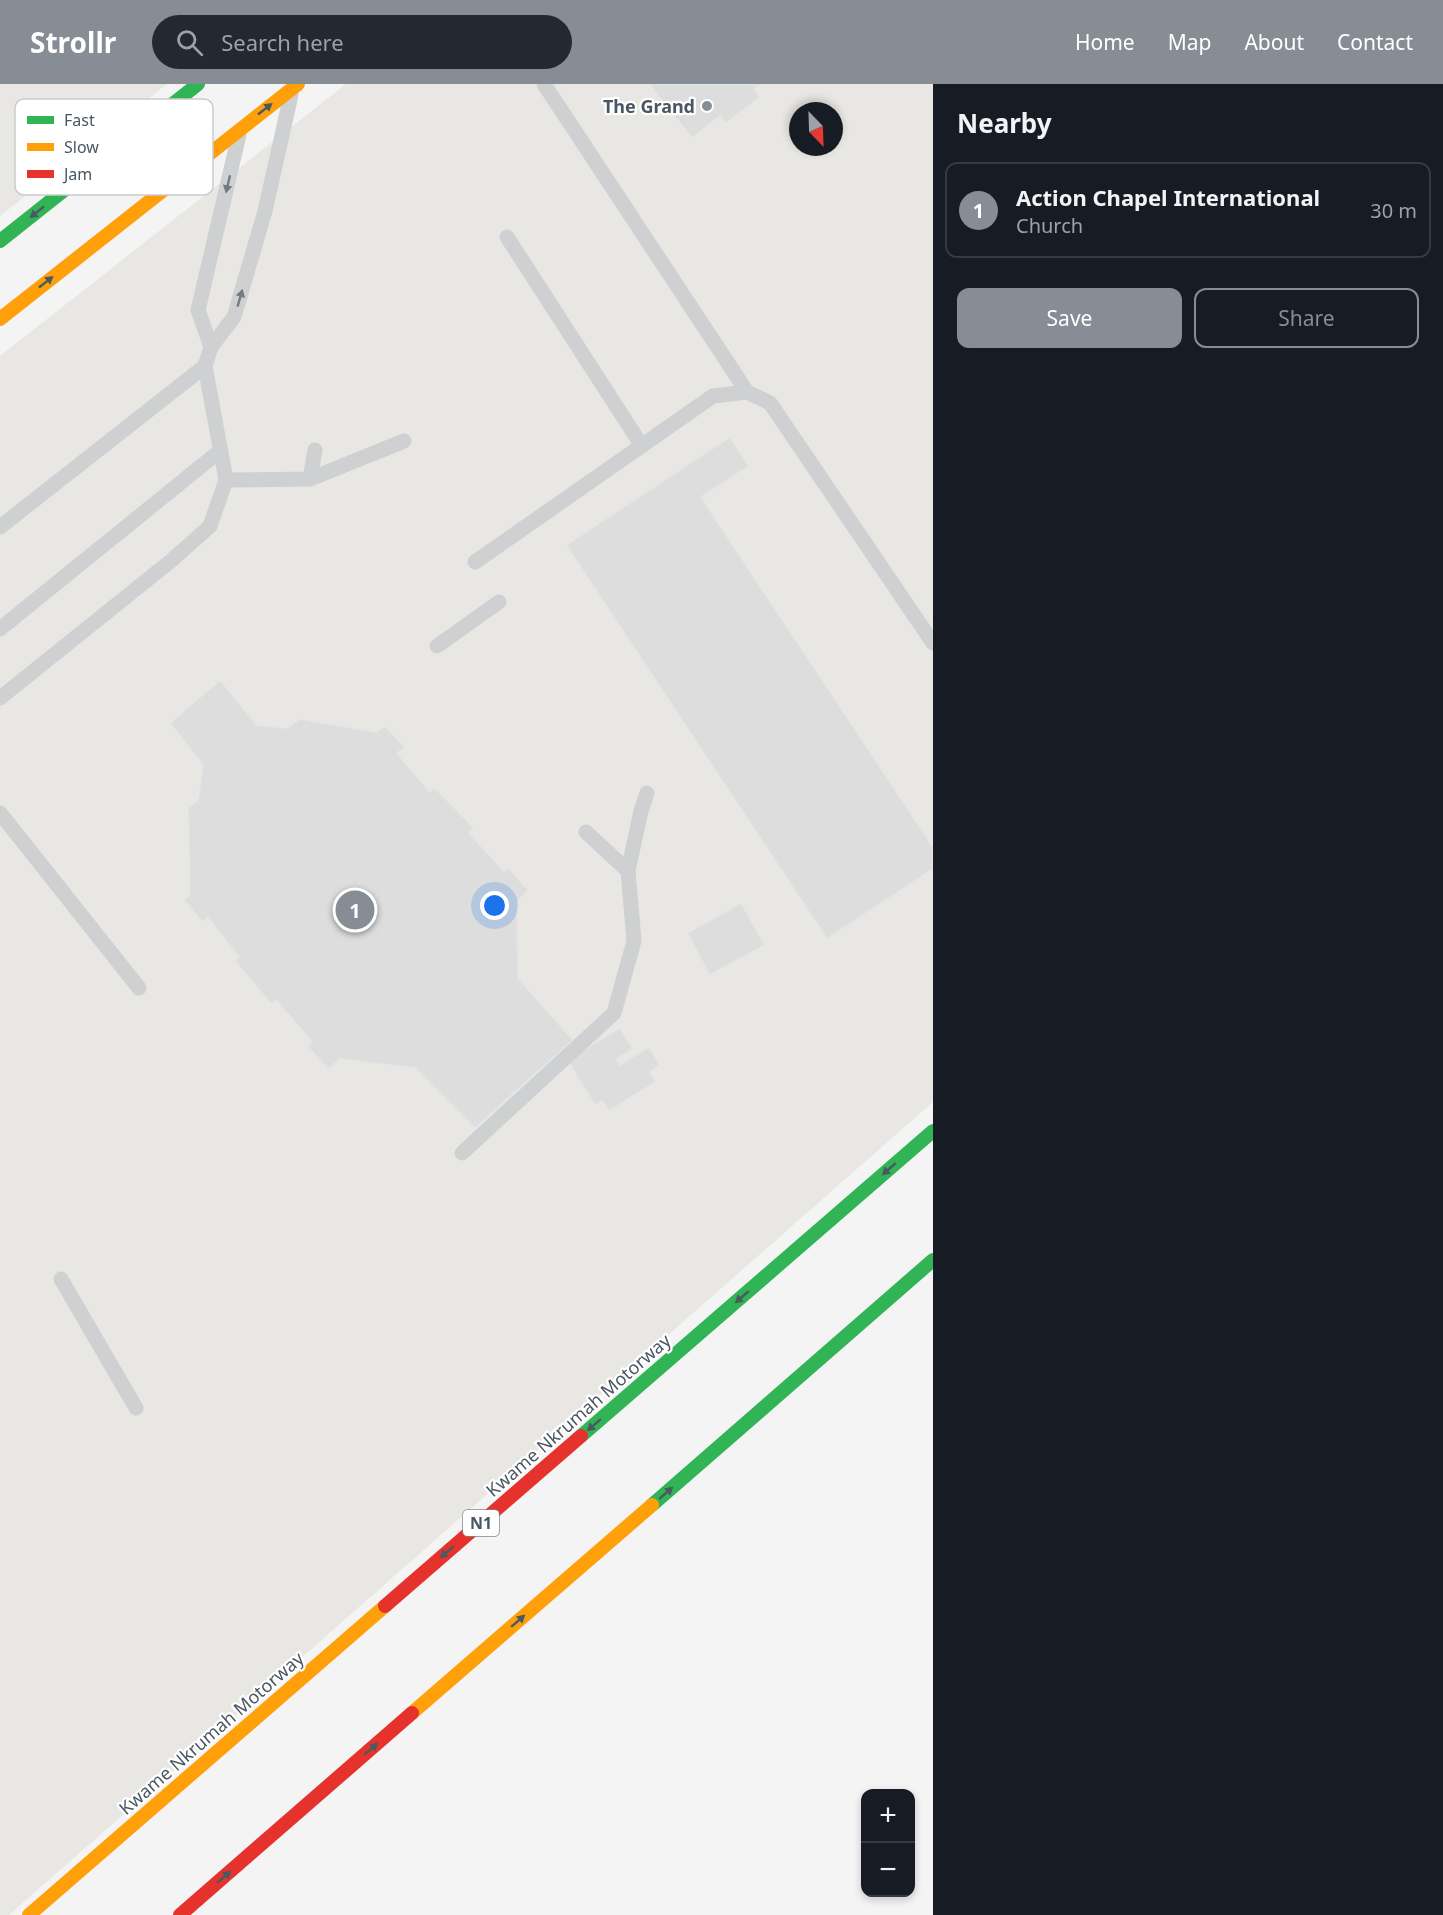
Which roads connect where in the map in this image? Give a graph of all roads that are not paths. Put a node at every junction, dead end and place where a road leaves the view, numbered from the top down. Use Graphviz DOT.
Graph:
graph roads {
  1 [pos="198,84"];
  2 [pos="544,84"];
  3 [pos="295,86"];
  4 [pos="179,99"];
  5 [pos="241,127"];
  6 [pos="213,149"];
  7 [pos="59,195"];
  8 [pos="155,195"];
  9 [pos="507,237"];
  10 [pos="0,242"];
  11 [pos="0,318"];
  12 [pos="210,347"];
  13 [pos="205,366"];
  14 [pos="747,392"];
  15 [pos="404,441"];
  16 [pos="642,446"];
  17 [pos="221,450"];
  18 [pos="315,450"];
  19 [pos="310,479"];
  20 [pos="226,480"];
  21 [pos="0,527"];
  22 [pos="475,562"];
  23 [pos="498,602"];
  24 [pos="0,629"];
  25 [pos="933,643"];
  26 [pos="437,646"];
  27 [pos="0,698"];
  28 [pos="647,793"];
  29 [pos="0,813"];
  30 [pos="586,832"];
  31 [pos="628,871"];
  32 [pos="139,988"];
  33 [pos="933,1131"];
  34 [pos="462,1154"];
  35 [pos="933,1260"];
  36 [pos="61,1279"];
  37 [pos="136,1408"];
  38 [pos="29,1915"];
  39 [pos="180,1915"];
  1 -- 4 [label="main road, one-way"];
  2 -- 14 [label="lane"];
  5 -- 3 [label="main road, one-way"];
  12 -- 3 [label="lane, one-way"];
  6 -- 5 [label="main road, one-way"];
  5 -- 12 [label="lane, one-way"];
  7 -- 10 [label="main road, one-way"];
  11 -- 8 [label="main road, one-way"];
  9 -- 16 [label="lane"];
  12 -- 13 [label="lane"];
  13 -- 17 [label="lane"];
  13 -- 21 [label="lane"];
  14 -- 16 [label="lane"];
  14 -- 25 [label="lane"];
  15 -- 19 [label="lane"];
  16 -- 22 [label="lane"];
  17 -- 20 [label="lane"];
  17 -- 24 [label="lane"];
  18 -- 19 [label="lane"];
  19 -- 20 [label="lane"];
  20 -- 27 [label="lane"];
  23 -- 26 [label="lane"];
  28 -- 31 [label="lane"];
  29 -- 32 [label="lane"];
  30 -- 31 [label="lane"];
  31 -- 34 [label="lane"];
  33 -- 38 [label="main road, Kwame Nkrumah Motorway / N1, one-way"];
  39 -- 35 [label="main road, one-way"];
  36 -- 37 [label="lane"];
}
